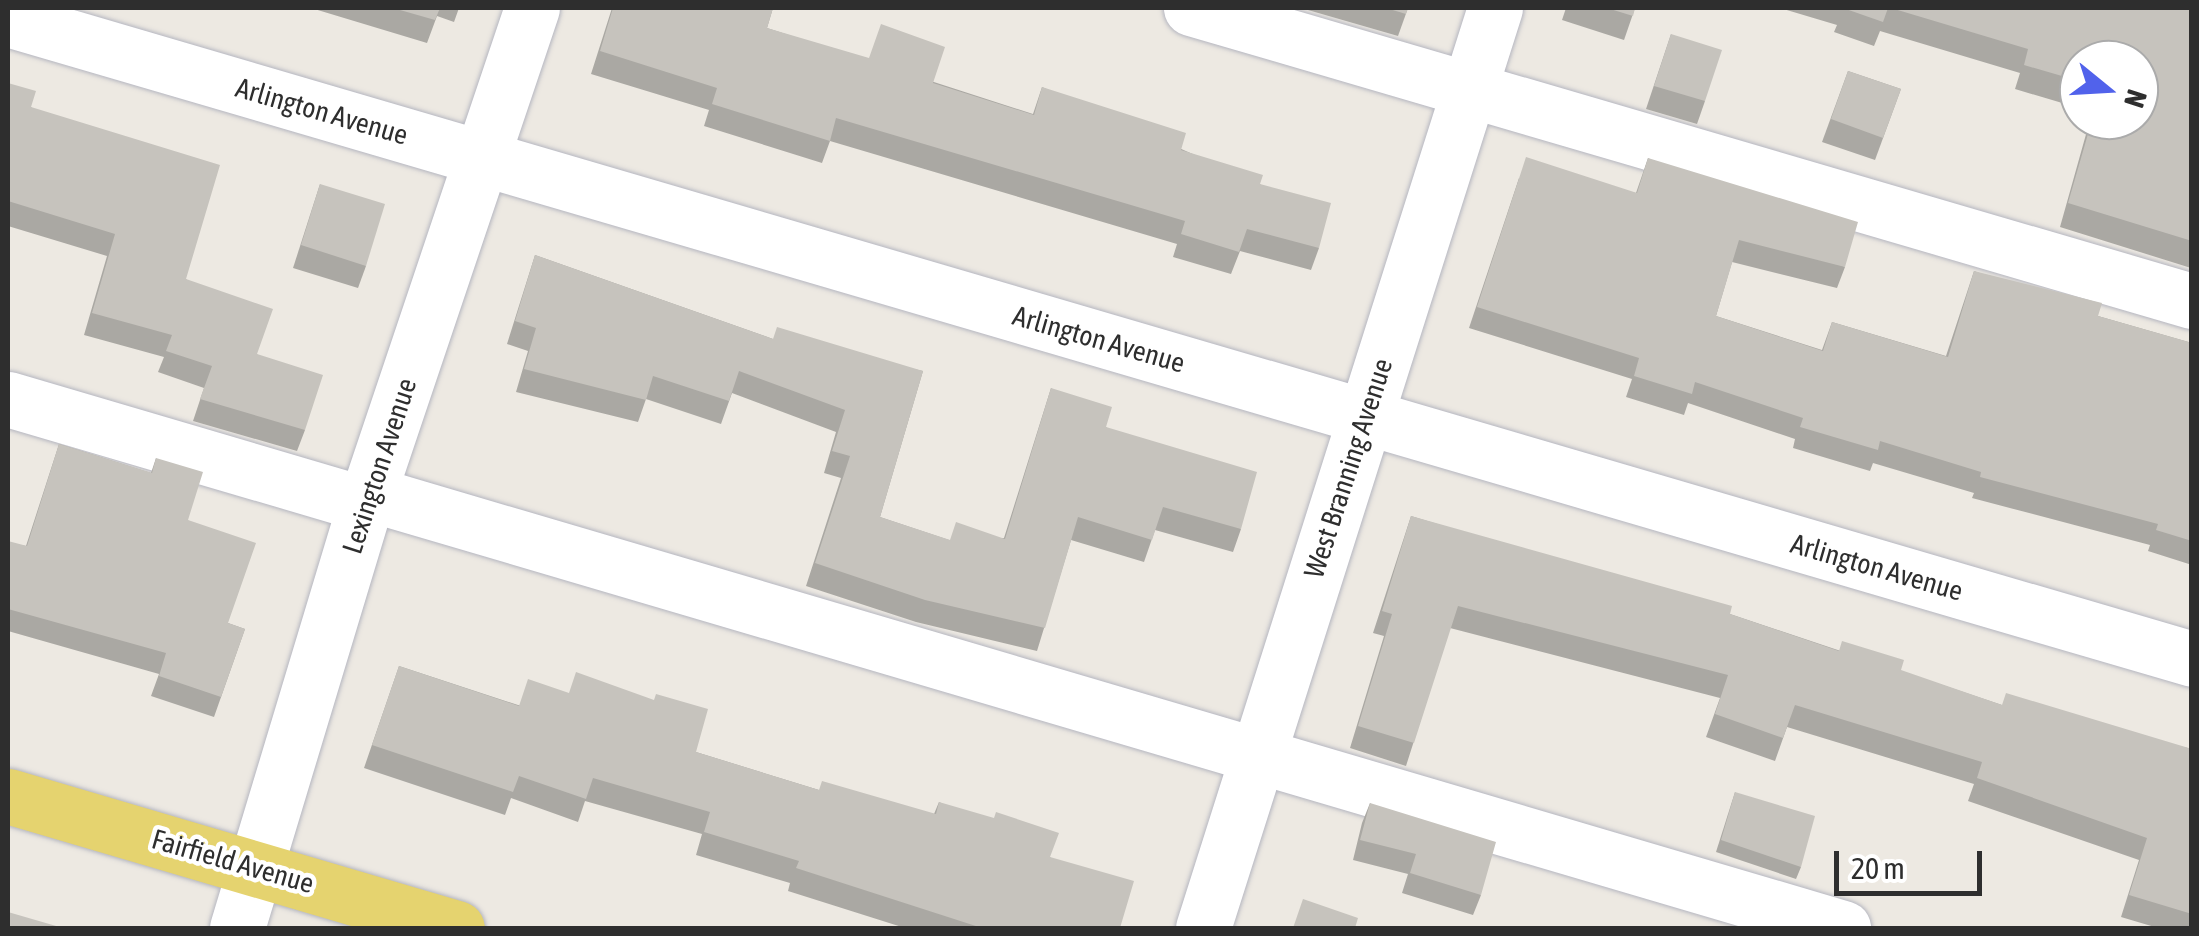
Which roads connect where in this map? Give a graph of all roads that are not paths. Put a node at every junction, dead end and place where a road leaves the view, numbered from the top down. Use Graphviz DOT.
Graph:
graph roads {
  1 [pos="532,8"];
  2 [pos="1191,8"];
  3 [pos="1495,8"];
  4 [pos="8,19"];
  5 [pos="1468,89"];
  6 [pos="484,158"];
  7 [pos="2192,302"];
  8 [pos="8,398"];
  9 [pos="1364,418"];
  10 [pos="367,498"];
  11 [pos="2192,658"];
  12 [pos="1257,757"];
  13 [pos="8,796"];
  14 [pos="258,868"];
  15 [pos="237,928"];
  16 [pos="457,928"];
  17 [pos="1202,928"];
  18 [pos="1843,928"];
  1 -- 6 [label="street, Lexington Avenue"];
  2 -- 5 [label="street"];
  3 -- 5 [label="street, West Branning Avenue"];
  4 -- 6 [label="street, Arlington Avenue"];
  5 -- 7 [label="street"];
  5 -- 9 [label="street, West Branning Avenue"];
  6 -- 9 [label="street, Arlington Avenue"];
  6 -- 10 [label="street, Lexington Avenue"];
  8 -- 10 [label="street"];
  9 -- 11 [label="street, Arlington Avenue"];
  9 -- 12 [label="street, West Branning Avenue"];
  10 -- 12 [label="street"];
  10 -- 14 [label="street, Lexington Avenue"];
  12 -- 17 [label="street, West Branning Avenue"];
  12 -- 18 [label="street"];
  13 -- 14 [label="main road, Fairfield Avenue"];
  14 -- 15 [label="street, Lexington Avenue"];
  14 -- 16 [label="main road, Fairfield Avenue"];
}
